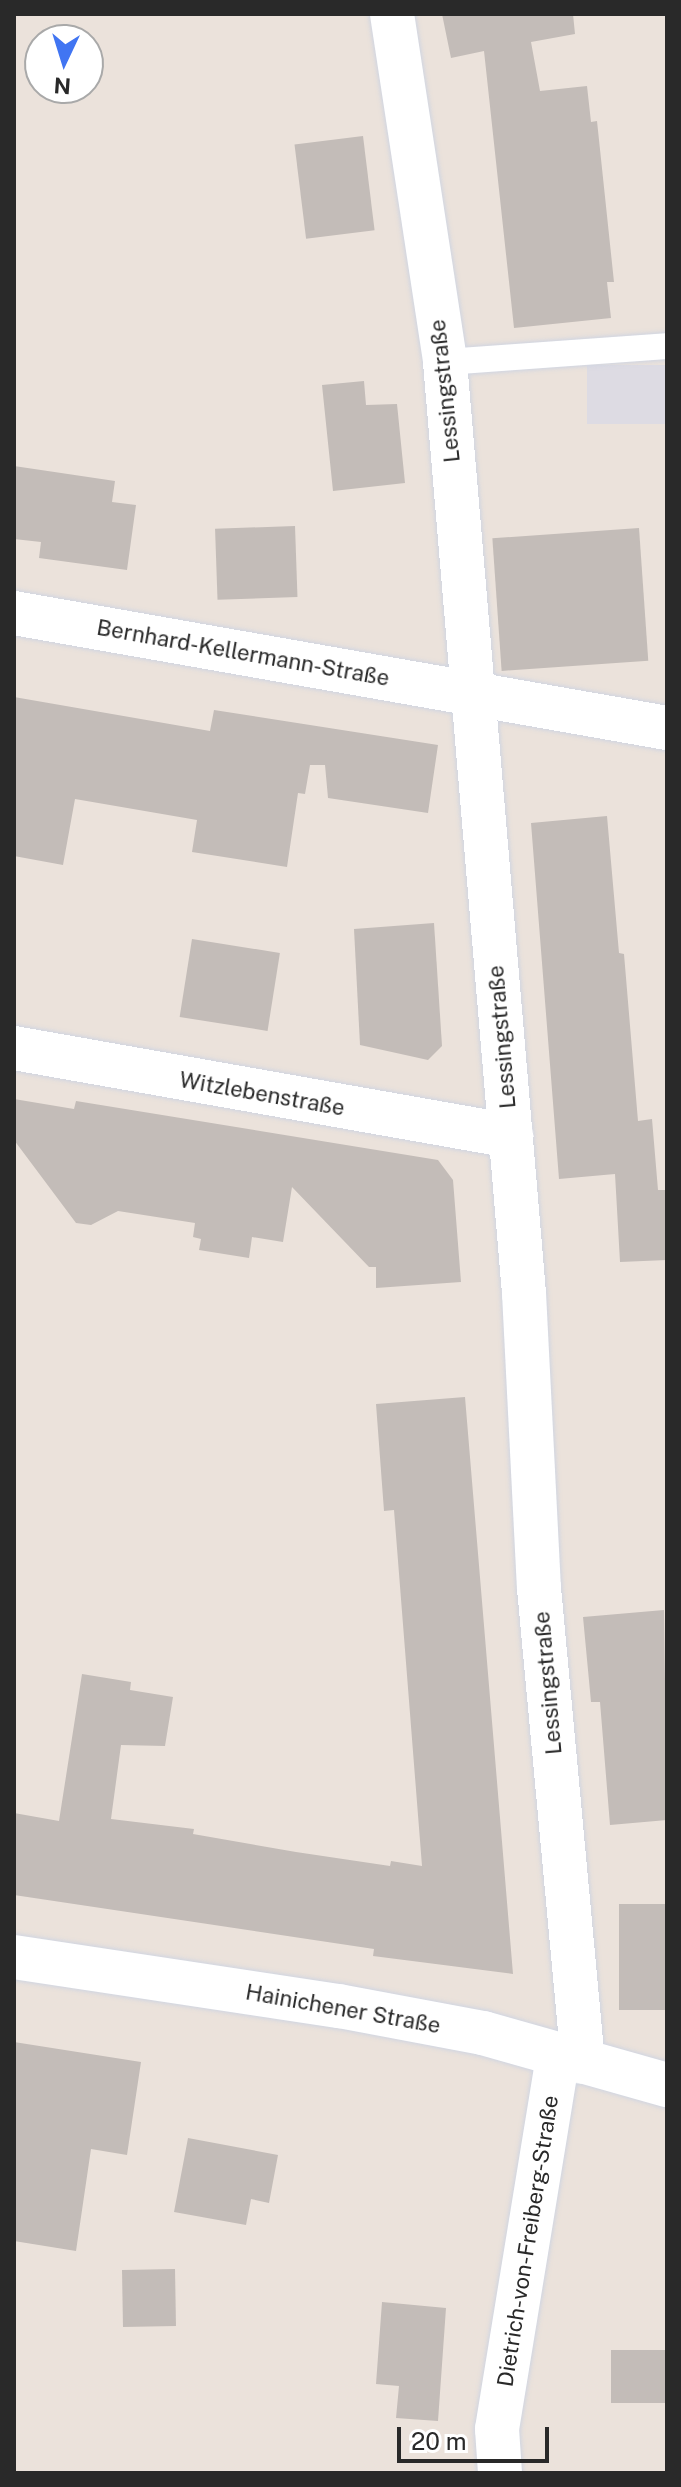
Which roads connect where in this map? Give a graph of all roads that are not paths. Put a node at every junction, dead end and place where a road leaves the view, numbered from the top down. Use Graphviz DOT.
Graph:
graph roads {
  1 [pos="392,14"];
  2 [pos="667,346"];
  3 [pos="445,362"];
  4 [pos="14,613"];
  5 [pos="472,693"];
  6 [pos="667,728"];
  7 [pos="14,1048"];
  8 [pos="511,1136"];
  9 [pos="14,1957"];
  10 [pos="570,2059"];
  11 [pos="667,2085"];
  12 [pos="500,2473"];
  1 -- 3 [label="street, Lessingstraße"];
  2 -- 3 [label="lane"];
  3 -- 5 [label="street, Lessingstraße"];
  4 -- 5 [label="street, Bernhard-Kellermann-Straße"];
  5 -- 6 [label="street, Bernhard-Kellermann-Straße"];
  5 -- 8 [label="street, Lessingstraße"];
  7 -- 8 [label="street, Witzlebenstraße"];
  8 -- 10 [label="street, Lessingstraße"];
  9 -- 10 [label="street, Hainichener Straße"];
  10 -- 11 [label="street, Hainichener Straße"];
  10 -- 12 [label="street, Dietrich-von-Freiberg-Straße"];
}
